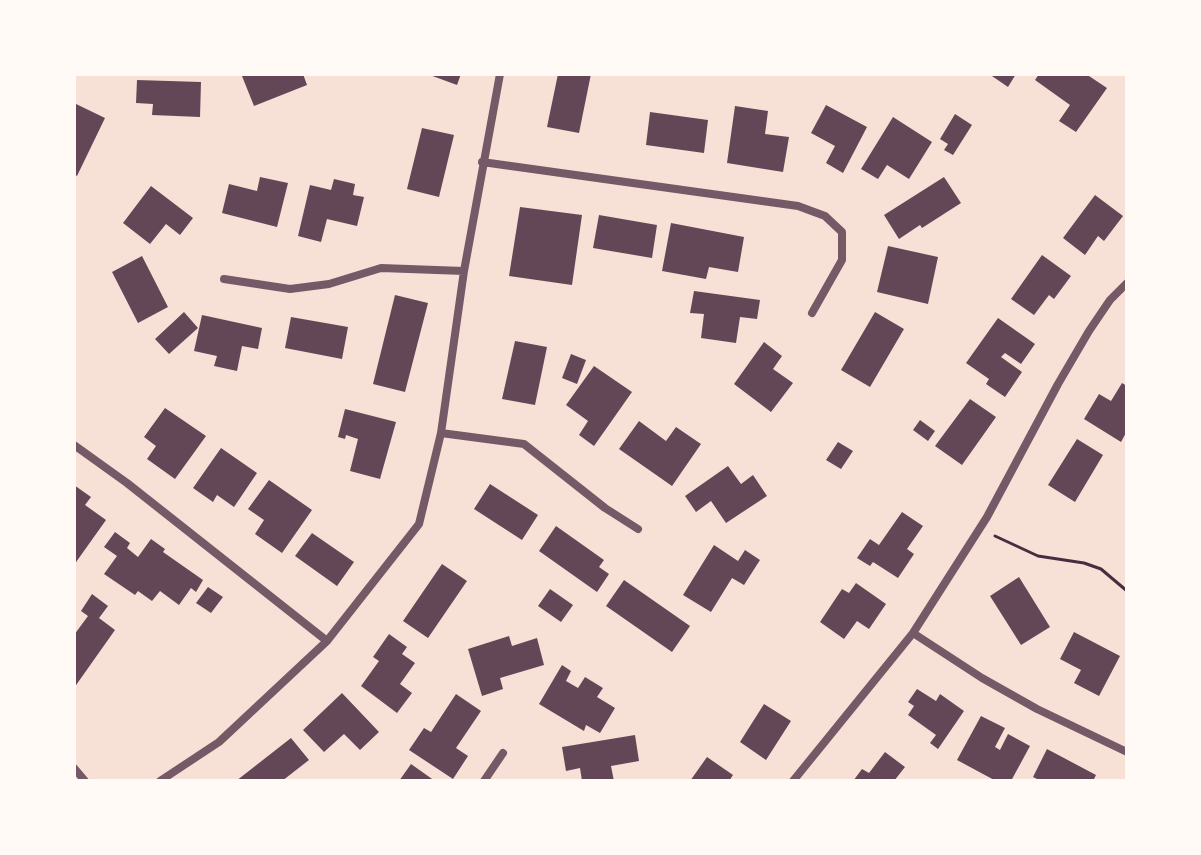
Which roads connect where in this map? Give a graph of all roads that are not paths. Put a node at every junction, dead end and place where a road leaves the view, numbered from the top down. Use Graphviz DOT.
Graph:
graph roads {
  1 [pos="500,74"];
  2 [pos="482,162"];
  3 [pos="464,271"];
  4 [pos="224,279"];
  5 [pos="1127,283"];
  6 [pos="812,313"];
  7 [pos="441,433"];
  8 [pos="74,445"];
  9 [pos="638,529"];
  10 [pos="913,633"];
  11 [pos="327,641"];
  12 [pos="1127,752"];
  13 [pos="503,753"];
  14 [pos="74,768"];
  15 [pos="85,781"];
  16 [pos="160,781"];
  17 [pos="484,781"];
  18 [pos="793,781"];
  1 -- 2 [label="street"];
  2 -- 3 [label="street"];
  2 -- 6 [label="street"];
  3 -- 4 [label="street"];
  3 -- 7 [label="street"];
  5 -- 10 [label="street"];
  7 -- 9 [label="street"];
  7 -- 11 [label="street"];
  8 -- 11 [label="street"];
  10 -- 12 [label="street"];
  10 -- 18 [label="street"];
  11 -- 16 [label="street"];
  13 -- 17 [label="street"];
  14 -- 15 [label="street"];
}
